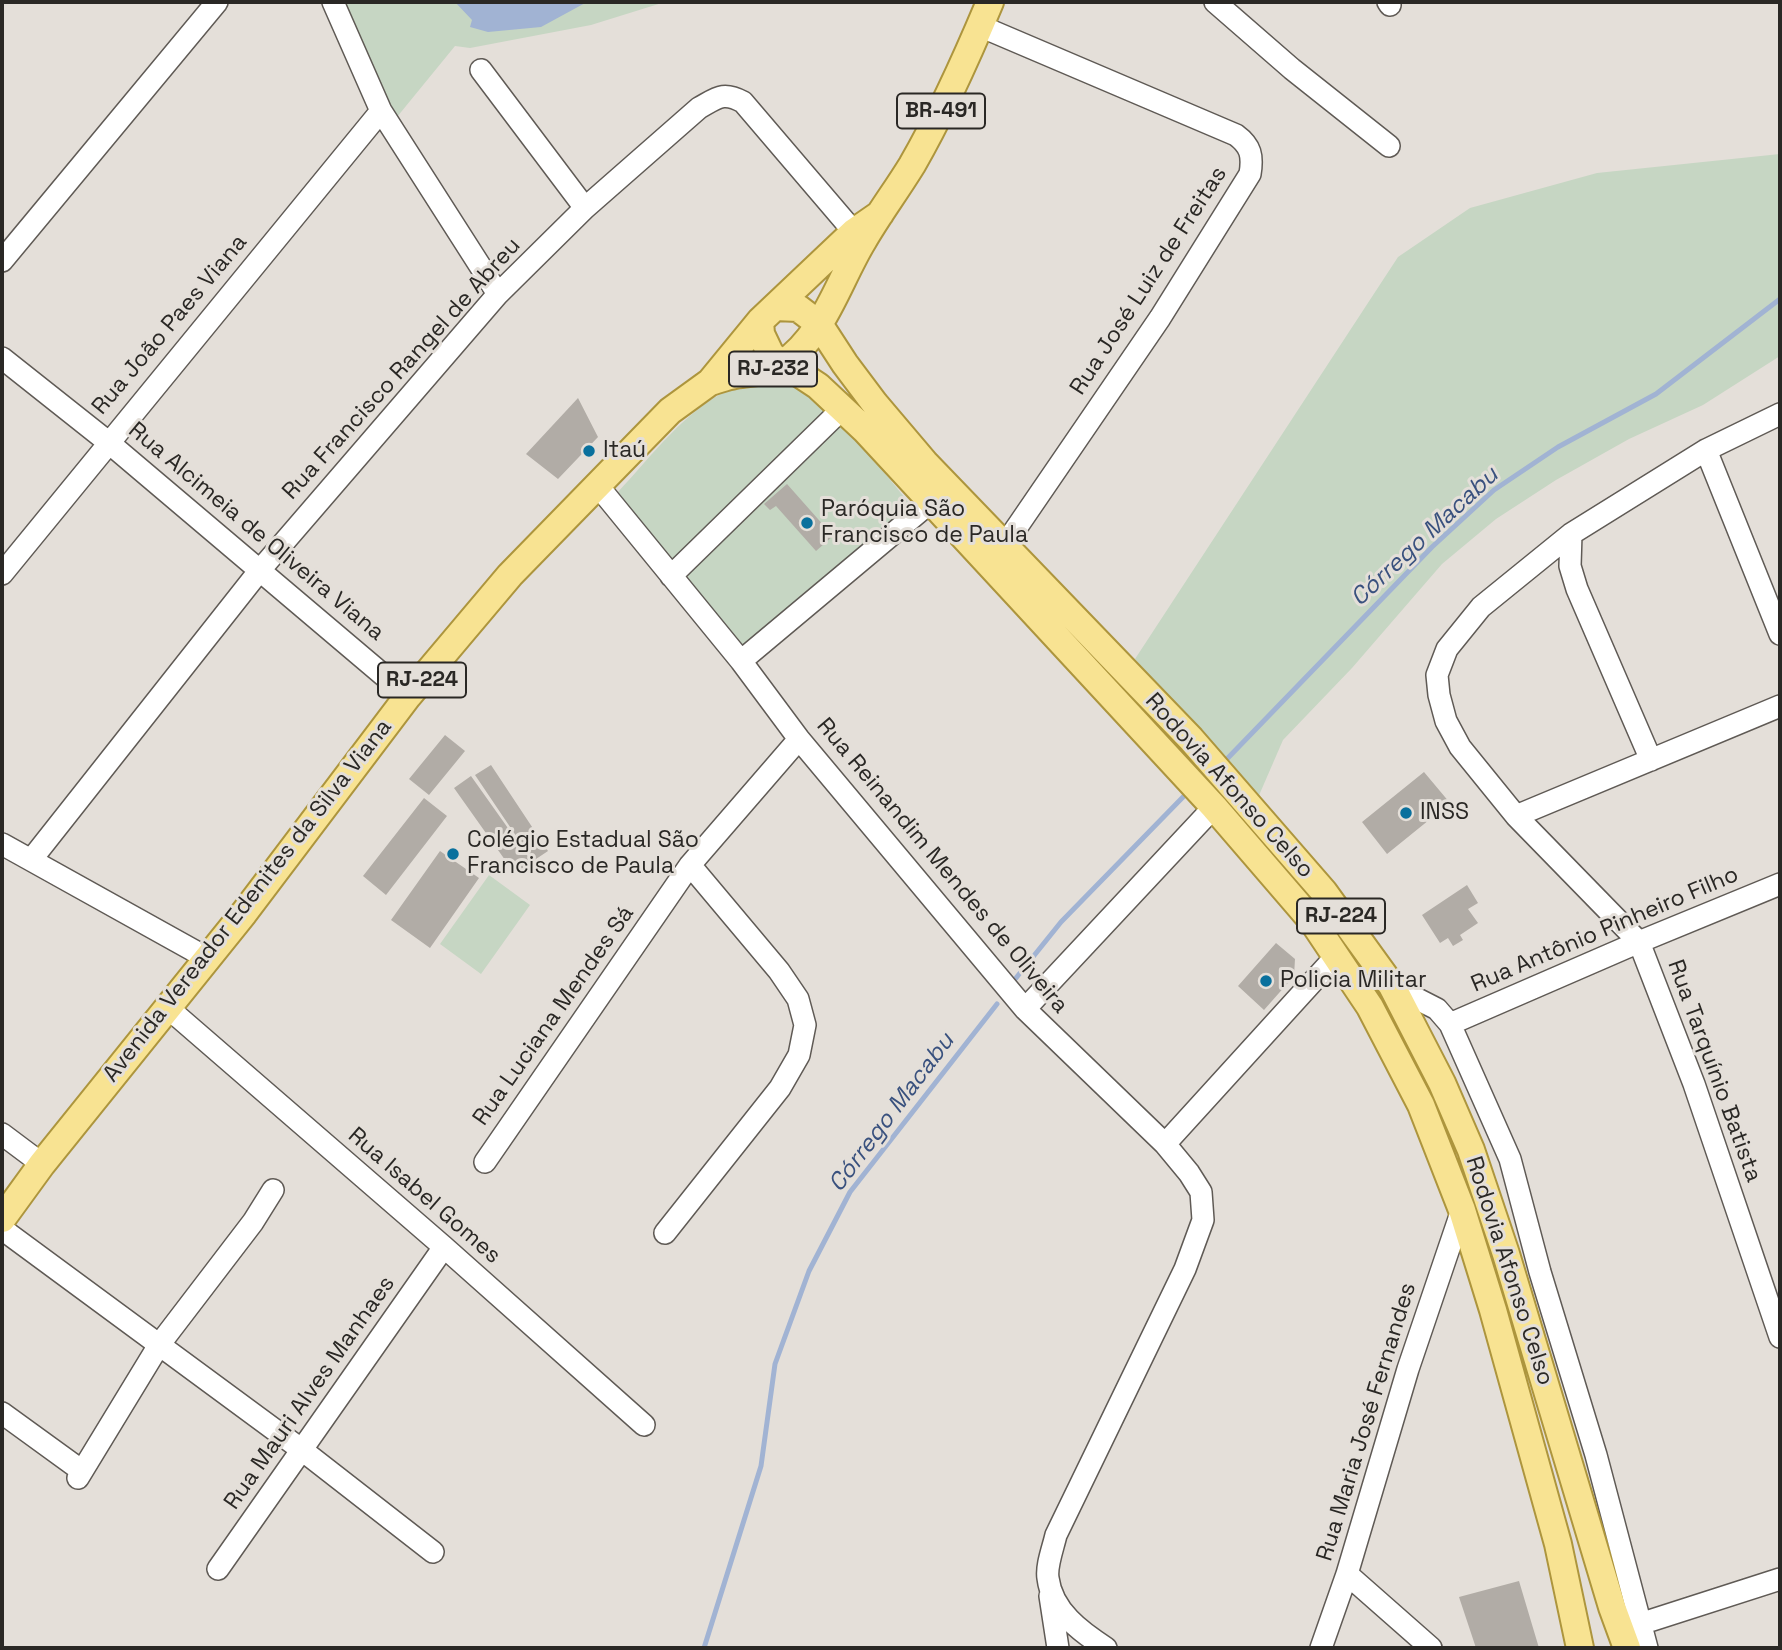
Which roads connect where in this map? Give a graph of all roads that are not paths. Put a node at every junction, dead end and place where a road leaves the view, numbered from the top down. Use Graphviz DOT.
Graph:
graph roads {
  1 [pos="217,2"];
  2 [pos="333,2"];
  3 [pos="990,2"];
  4 [pos="1215,2"];
  5 [pos="980,26"];
  6 [pos="481,70"];
  7 [pos="381,111"];
  8 [pos="1389,146"];
  9 [pos="585,208"];
  10 [pos="880,214"];
  11 [pos="854,232"];
  12 [pos="2,261"];
  13 [pos="498,294"];
  14 [pos="768,314"];
  15 [pos="818,324"];
  16 [pos="2,358"];
  17 [pos="783,363"];
  18 [pos="710,382"];
  19 [pos="842,409"];
  20 [pos="1780,414"];
  21 [pos="108,442"];
  22 [pos="1706,450"];
  23 [pos="598,486"];
  24 [pos="932,501"];
  25 [pos="1571,534"];
  26 [pos="1004,546"];
  27 [pos="260,570"];
  28 [pos="2,574"];
  29 [pos="671,576"];
  30 [pos="1780,634"];
  31 [pos="741,661"];
  32 [pos="408,696"];
  33 [pos="1780,706"];
  34 [pos="799,739"];
  35 [pos="1651,760"];
  36 [pos="1214,807"];
  37 [pos="1517,816"];
  38 [pos="2,844"];
  39 [pos="31,860"];
  40 [pos="690,865"];
  41 [pos="1780,884"];
  42 [pos="1639,942"];
  43 [pos="1337,956"];
  44 [pos="207,958"];
  45 [pos="1392,986"];
  46 [pos="167,1008"];
  47 [pos="1025,1009"];
  48 [pos="1450,1024"];
  49 [pos="2,1134"];
  50 [pos="1165,1144"];
  51 [pos="485,1162"];
  52 [pos="42,1164"];
  53 [pos="273,1190"];
  54 [pos="1462,1210"];
  55 [pos="2,1219"];
  56 [pos="2,1229"];
  57 [pos="665,1233"];
  58 [pos="1532,1243"];
  59 [pos="444,1247"];
  60 [pos="1506,1254"];
  61 [pos="1780,1337"];
  62 [pos="159,1345"];
  63 [pos="2,1413"];
  64 [pos="644,1425"];
  65 [pos="302,1450"];
  66 [pos="433,1552"];
  67 [pos="218,1569"];
  68 [pos="1347,1574"];
  69 [pos="1780,1579"];
  70 [pos="1048,1580"];
  71 [pos="1612,1607"];
  72 [pos="1644,1636"];
  73 [pos="1058,1648"];
  74 [pos="1106,1648"];
  75 [pos="1321,1648"];
  76 [pos="1431,1648"];
  77 [pos="1580,1648"];
  78 [pos="1627,1648"];
  1 -- 12 [label="street"];
  2 -- 7 [label="street"];
  3 -- 5 [label="main road, Avenida Vereador Edenites da Silva Viana / BR-491"];
  4 -- 8 [label="street"];
  5 -- 10 [label="main road, Avenida Vereador Edenites da Silva Viana / BR-491"];
  5 -- 26 [label="street, Rua José Luiz de Freitas"];
  6 -- 9 [label="street"];
  7 -- 13 [label="street"];
  7 -- 21 [label="street, Rua João Paes Viana"];
  9 -- 11 [label="street, Rua Francisco Rangel de Abreu"];
  9 -- 13 [label="street, Rua Francisco Rangel de Abreu"];
  10 -- 11 [label="main road, Avenida Vereador Edenites da Silva Viana / BR-491"];
  10 -- 15 [label="main road, Avenida Vereador Edenites da Silva Viana / BR-491"];
  11 -- 14 [label="main road, Avenida Vereador Edenites da Silva Viana / BR-491"];
  13 -- 27 [label="street, Rua Francisco Rangel de Abreu"];
  14 -- 15 [label="main road, Rodovia Afonso Celso / RJ-224"];
  14 -- 17 [label="main road, Rodovia Afonso Celso"];
  14 -- 18 [label="main road, Avenida Vereador Edenites da Silva Viana / RJ-232"];
  15 -- 17 [label="main road, Avenida Vereador Edenites da Silva Viana / RJ-232"];
  15 -- 26 [label="main road, Rodovia Afonso Celso / RJ-224"];
  16 -- 21 [label="street, Rua Alcimeia de Oliveira Viana"];
  17 -- 18 [label="main road, Avenida Vereador Edenites da Silva Viana / RJ-232"];
  17 -- 19 [label="main road, Rodovia Afonso Celso / RJ-224"];
  18 -- 23 [label="main road, Avenida Vereador Edenites da Silva Viana / RJ-224"];
  19 -- 24 [label="main road, Rodovia Afonso Celso / RJ-224"];
  19 -- 29 [label="street"];
  20 -- 22 [label="street"];
  21 -- 27 [label="street, Rua Alcimeia de Oliveira Viana"];
  21 -- 28 [label="street, Rua João Paes Viana"];
  22 -- 25 [label="street"];
  22 -- 30 [label="street"];
  23 -- 29 [label="street, Rua Reinandim Mendes de Oliveira"];
  23 -- 32 [label="main road, Avenida Vereador Edenites da Silva Viana / RJ-224"];
  24 -- 31 [label="street"];
  24 -- 36 [label="main road, Rodovia Afonso Celso / RJ-224"];
  25 -- 35 [label="street"];
  25 -- 37 [label="street"];
  26 -- 45 [label="main road, Rodovia Afonso Celso / RJ-224"];
  27 -- 32 [label="street, Rua Alcimeia de Oliveira Viana"];
  27 -- 39 [label="street, Rua Francisco Rangel de Abreu"];
  29 -- 31 [label="street, Rua Reinandim Mendes de Oliveira"];
  31 -- 34 [label="street, Rua Reinandim Mendes de Oliveira"];
  32 -- 44 [label="main road, Avenida Vereador Edenites da Silva Viana / RJ-224"];
  33 -- 35 [label="street"];
  34 -- 40 [label="street, Rua Luciana Mendes Sá"];
  34 -- 47 [label="street, Rua Reinandim Mendes de Oliveira"];
  35 -- 37 [label="street"];
  36 -- 43 [label="main road, Rodovia Afonso Celso / RJ-224"];
  36 -- 47 [label="street"];
  37 -- 42 [label="street"];
  38 -- 39 [label="street"];
  39 -- 44 [label="street"];
  40 -- 51 [label="street, Rua Luciana Mendes Sá"];
  40 -- 57 [label="street"];
  41 -- 42 [label="street, Rua Antônio Pinheiro Filho"];
  42 -- 48 [label="street, Rua Antônio Pinheiro Filho"];
  42 -- 61 [label="street, Rua Tarquínio Batista"];
  43 -- 50 [label="street"];
  43 -- 54 [label="main road, Rodovia Afonso Celso / RJ-224"];
  44 -- 46 [label="main road, Avenida Vereador Edenites da Silva Viana / RJ-224"];
  45 -- 48 [label="street"];
  45 -- 60 [label="main road, Rodovia Afonso Celso / RJ-224"];
  46 -- 52 [label="main road, Avenida Vereador Edenites da Silva Viana / RJ-224"];
  46 -- 59 [label="street, Rua Isabel Gomes"];
  47 -- 50 [label="street, Rua Reinandim Mendes de Oliveira"];
  48 -- 58 [label="street"];
  49 -- 52 [label="street"];
  50 -- 70 [label="street, Rua Reinandim Mendes de Oliveira"];
  52 -- 55 [label="main road, Avenida Vereador Edenites da Silva Viana / RJ-224"];
  53 -- 62 [label="street"];
  54 -- 68 [label="street, Rua Maria José Fernandes"];
  54 -- 77 [label="main road, Rodovia Afonso Celso / RJ-224"];
  56 -- 62 [label="street"];
  58 -- 60 [label="street"];
  58 -- 72 [label="street"];
  59 -- 64 [label="street, Rua Isabel Gomes"];
  59 -- 65 [label="street, Rua Mauri Alves Manhaes"];
  60 -- 71 [label="main road, Rodovia Afonso Celso / RJ-224"];
  62 -- 63 [label="street"];
  62 -- 65 [label="street"];
  65 -- 66 [label="street"];
  65 -- 67 [label="street, Rua Mauri Alves Manhaes"];
  68 -- 75 [label="street, Rua Maria José Fernandes"];
  68 -- 76 [label="street"];
  69 -- 72 [label="street"];
  70 -- 73 [label="street, Rua Reinandim Mendes de Oliveira"];
  70 -- 74 [label="street"];
  71 -- 72 [label="main road"];
  71 -- 78 [label="main road, Rodovia Afonso Celso / RJ-224"];
}
